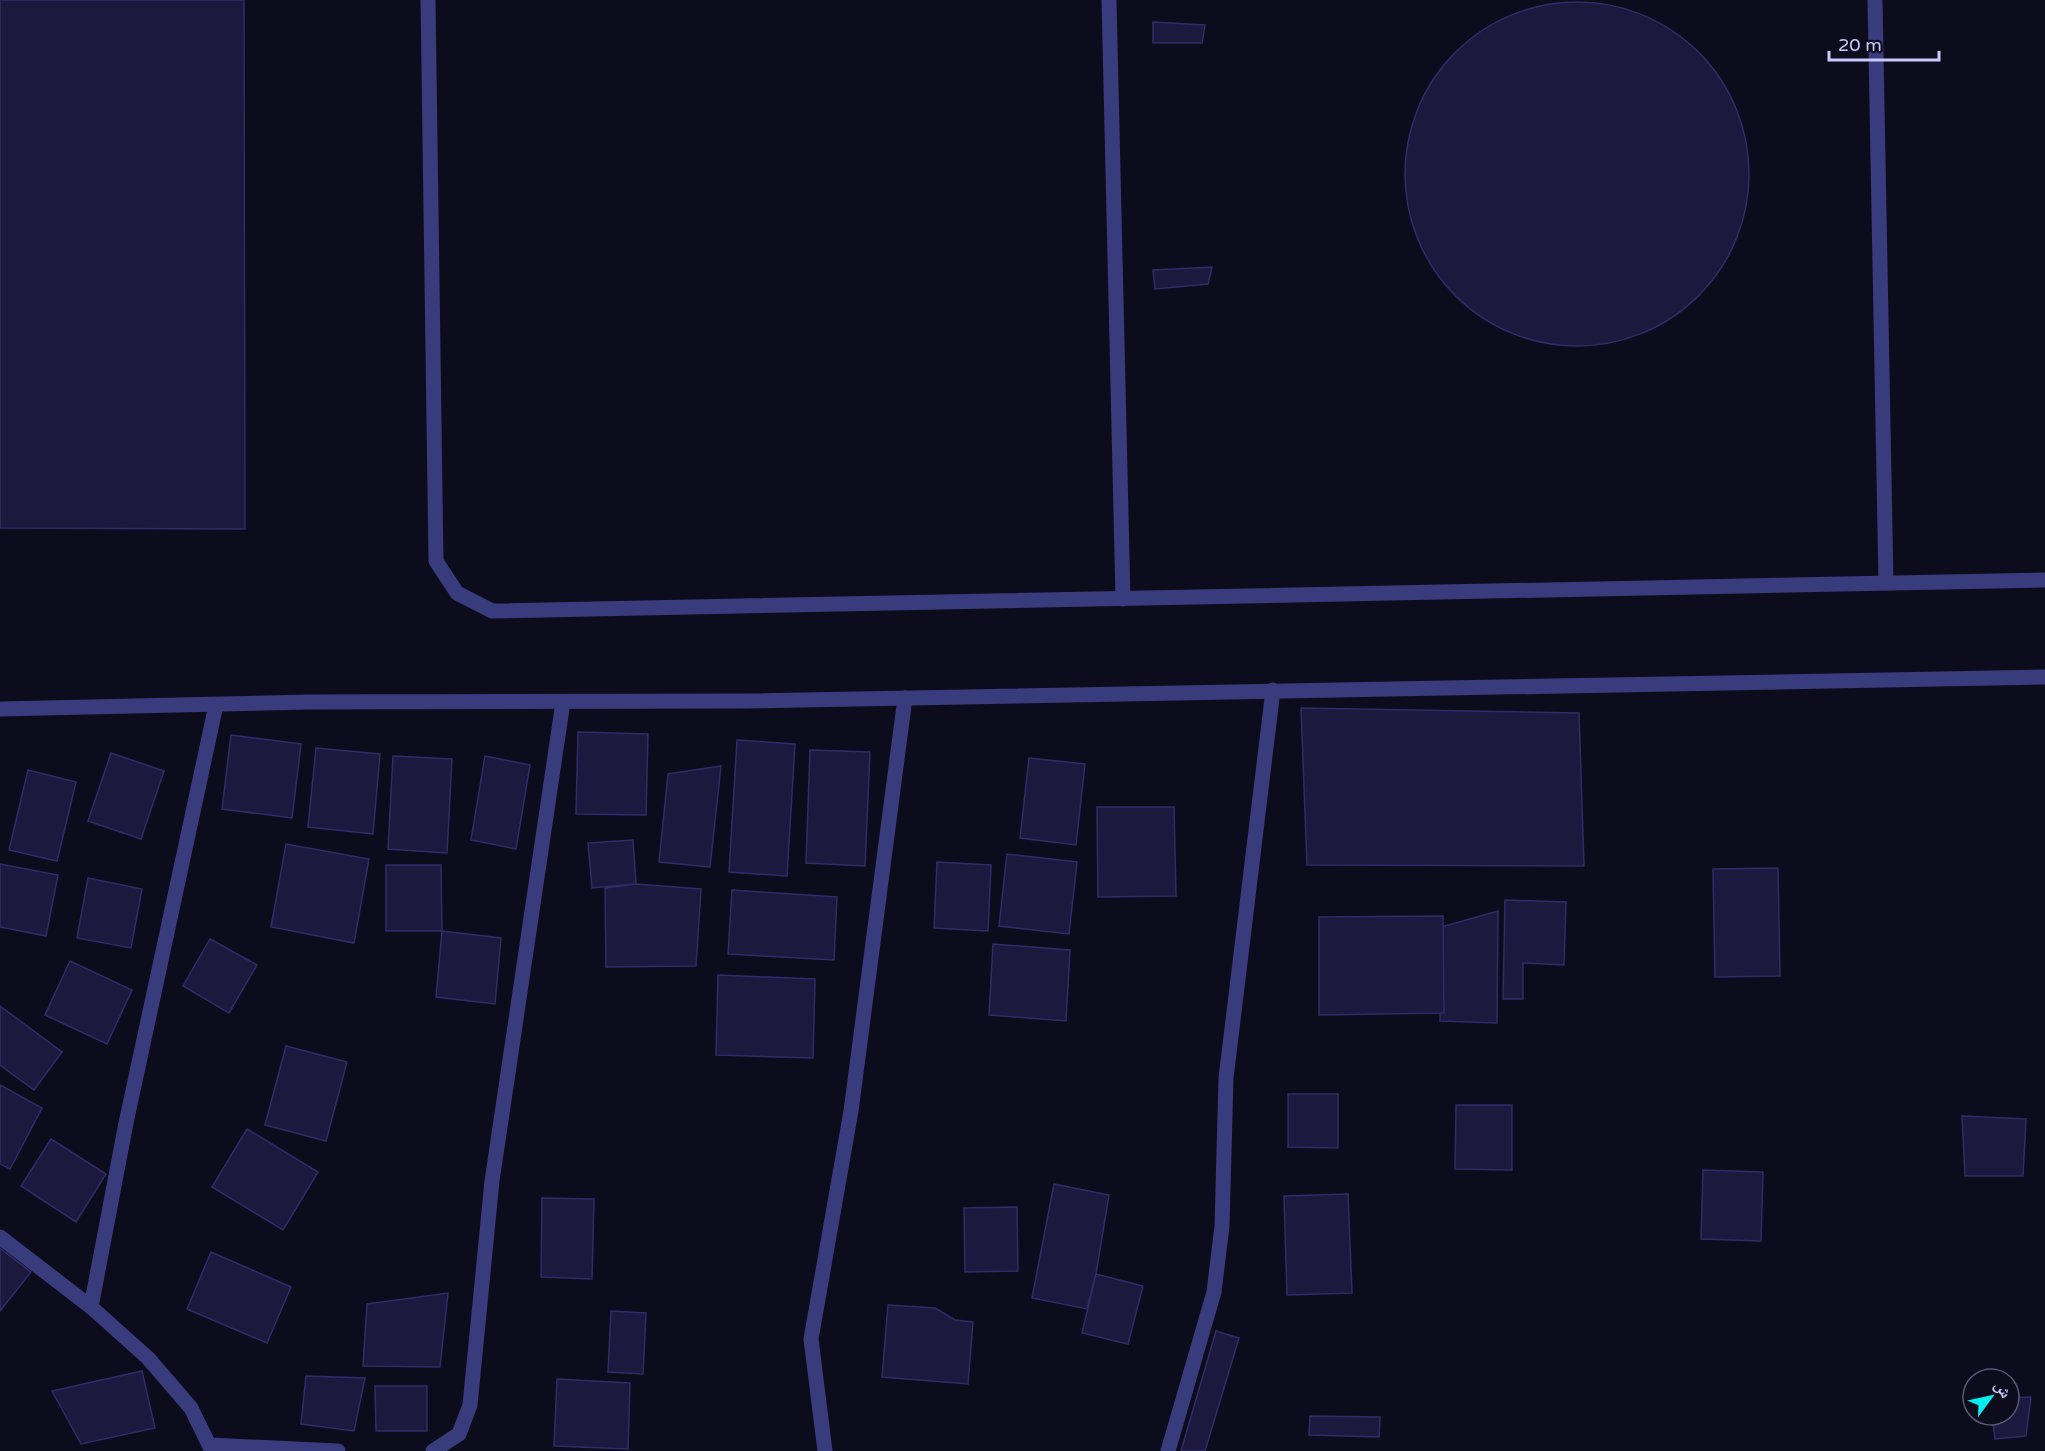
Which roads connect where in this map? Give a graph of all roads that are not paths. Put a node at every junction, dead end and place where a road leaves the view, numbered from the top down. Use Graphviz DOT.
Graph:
graph roads {
  1 [pos="428,0"];
  2 [pos="1109,0"];
  3 [pos="1875,0"];
  4 [pos="2045,580"];
  5 [pos="1886,583"];
  6 [pos="1124,599"];
  7 [pos="2045,676"];
  8 [pos="1273,690"];
  9 [pos="905,698"];
  10 [pos="563,702"];
  11 [pos="216,705"];
  12 [pos="0,709"];
  13 [pos="0,1237"];
  14 [pos="92,1307"];
  15 [pos="211,1448"];
  16 [pos="338,1451"];
  17 [pos="433,1451"];
  18 [pos="825,1451"];
  19 [pos="1168,1451"];
  1 -- 6 [label="street"];
  2 -- 6 [label="street"];
  3 -- 5 [label="street"];
  4 -- 5 [label="street"];
  5 -- 6 [label="street"];
  7 -- 8 [label="street"];
  8 -- 9 [label="street"];
  8 -- 19 [label="street"];
  9 -- 10 [label="street"];
  9 -- 18 [label="street"];
  10 -- 11 [label="street"];
  10 -- 17 [label="street"];
  11 -- 12 [label="street"];
  11 -- 14 [label="street"];
  13 -- 14 [label="street"];
  14 -- 15 [label="street"];
  15 -- 16 [label="street"];
}
